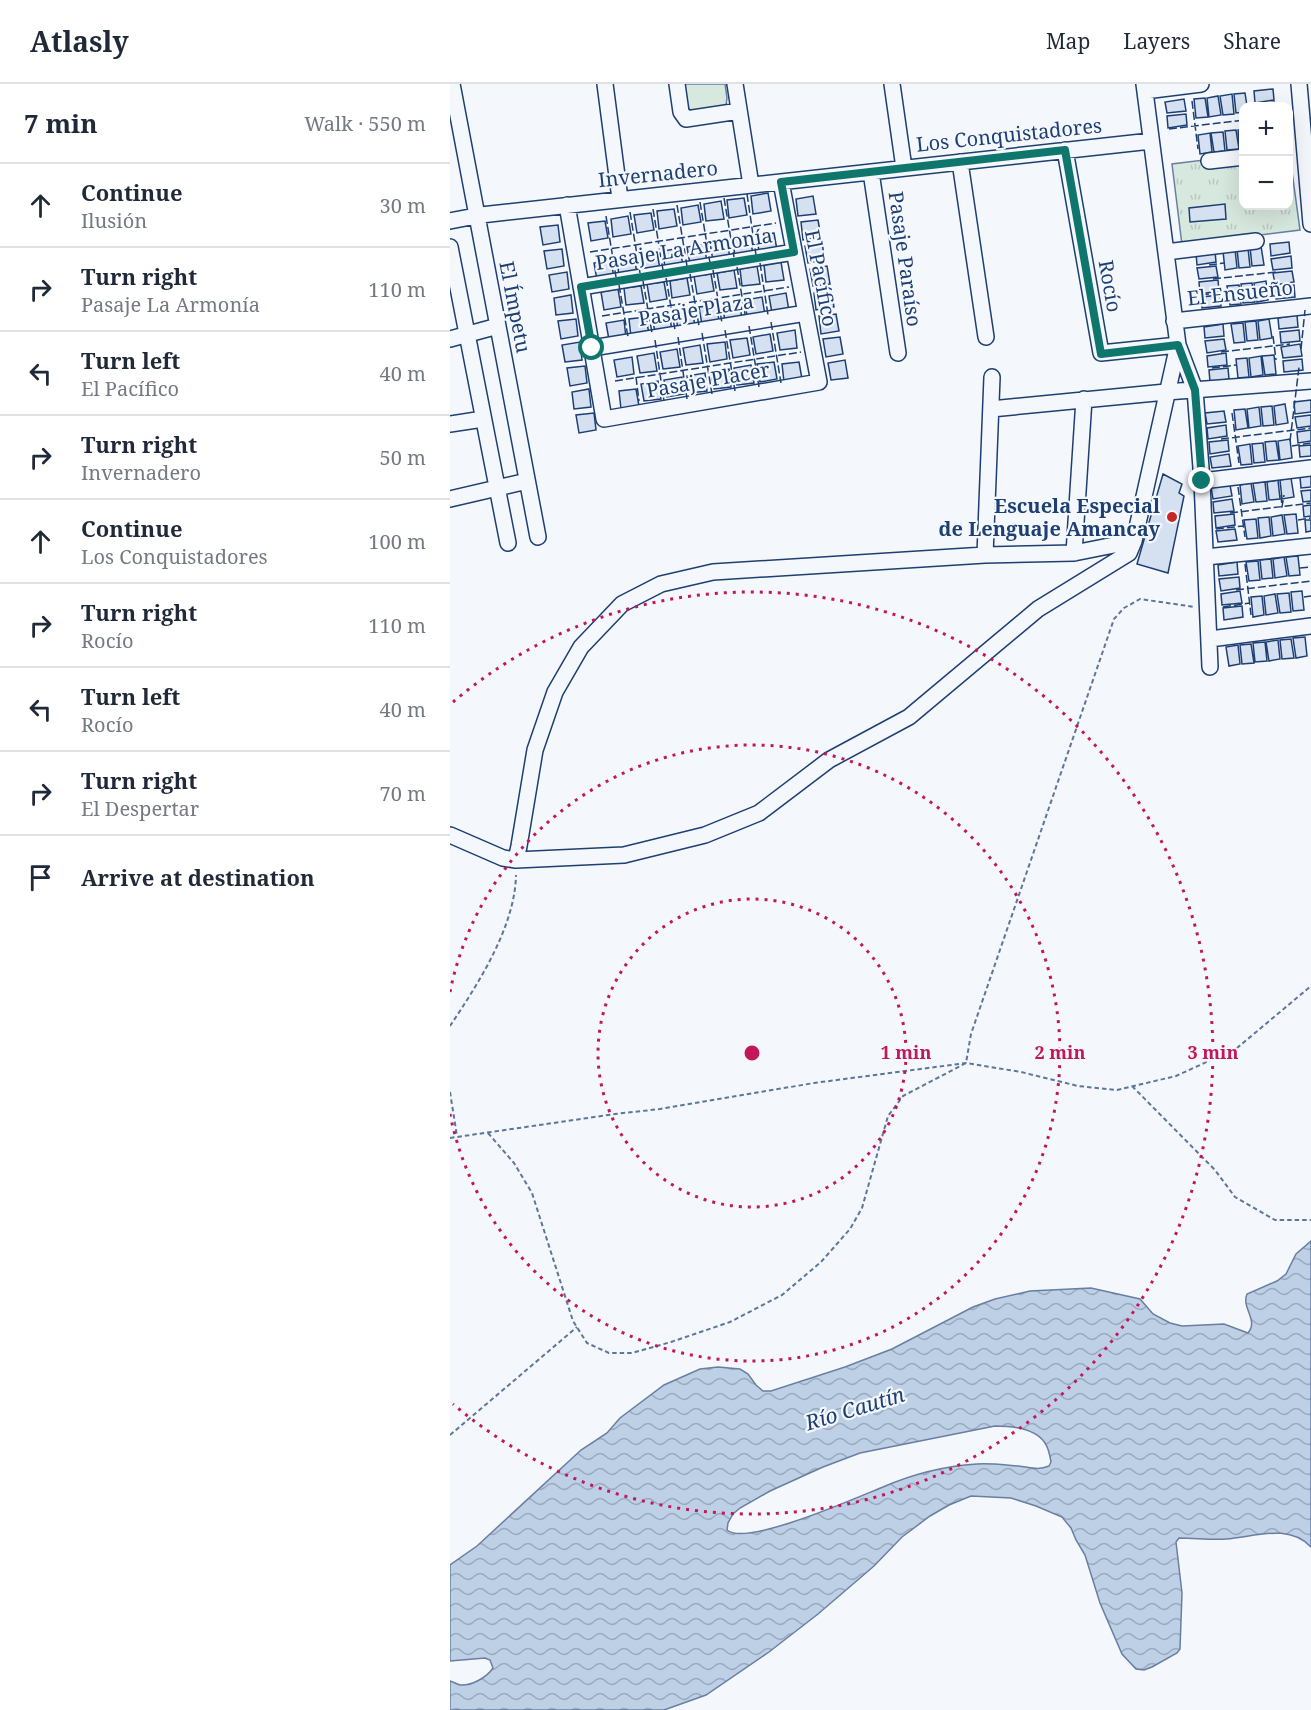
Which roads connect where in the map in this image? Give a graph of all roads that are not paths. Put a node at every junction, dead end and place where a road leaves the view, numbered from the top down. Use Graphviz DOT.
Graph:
graph roads {
  1 [pos="452,84"];
  2 [pos="605,84"];
  3 [pos="676,84"];
  4 [pos="735,84"];
  5 [pos="892,84"];
  6 [pos="1201,84"];
  7 [pos="1299,84"];
  8 [pos="1144,87"];
  9 [pos="739,111"];
  10 [pos="453,114"];
  11 [pos="1151,141"];
  12 [pos="1308,148"];
  13 [pos="1065,150"];
  14 [pos="1293,150"];
  15 [pos="1239,158"];
  16 [pos="1209,161"];
  17 [pos="960,162"];
  18 [pos="904,168"];
  19 [pos="871,172"];
  20 [pos="781,182"];
  21 [pos="751,185"];
  22 [pos="620,199"];
  23 [pos="567,205"];
  24 [pos="477,215"];
  25 [pos="1311,219"];
  26 [pos="450,221"];
  27 [pos="1311,224"];
  28 [pos="1256,241"];
  29 [pos="794,252"];
  30 [pos="1166,252"];
  31 [pos="451,254"];
  32 [pos="581,287"];
  33 [pos="1311,306"];
  34 [pos="806,313"];
  35 [pos="1174,321"];
  36 [pos="498,326"];
  37 [pos="467,335"];
  38 [pos="986,337"];
  39 [pos="450,339"];
  40 [pos="1178,345"];
  41 [pos="592,348"];
  42 [pos="898,353"];
  43 [pos="992,377"];
  44 [pos="1311,381"];
  45 [pos="819,382"];
  46 [pos="1195,390"];
  47 [pos="1166,392"];
  48 [pos="1084,399"];
  49 [pos="991,409"];
  50 [pos="483,418"];
  51 [pos="450,424"];
  52 [pos="1311,468"];
  53 [pos="527,481"];
  54 [pos="1202,481"];
  55 [pos="497,487"];
  56 [pos="450,499"];
  57 [pos="538,537"];
  58 [pos="508,543"];
  59 [pos="1311,546"];
  60 [pos="1131,547"];
  61 [pos="1074,553"];
  62 [pos="985,555"];
  63 [pos="1206,557"];
  64 [pos="1311,626"];
  65 [pos="1210,639"];
  66 [pos="1210,667"];
  67 [pos="450,835"];
  68 [pos="516,860"];
  1 -- 10 [label="street, El Ímpetu"];
  2 -- 22 [label="street"];
  3 -- 9 [label="street"];
  4 -- 9 [label="street"];
  5 -- 18 [label="street"];
  6 -- 8 [label="street"];
  7 -- 12 [label="street"];
  8 -- 11 [label="street"];
  9 -- 21 [label="street"];
  10 -- 24 [label="street, El Ímpetu"];
  11 -- 13 [label="street, Los Conquistadores"];
  11 -- 30 [label="street"];
  12 -- 14 [label="street"];
  12 -- 25 [label="street"];
  13 -- 17 [label="street, Los Conquistadores"];
  13 -- 40 [label="street, Rocío"];
  15 -- 16 [label="street"];
  17 -- 18 [label="street, Los Conquistadores"];
  17 -- 38 [label="street"];
  18 -- 19 [label="street, Los Conquistadores"];
  19 -- 20 [label="street, Invernadero"];
  19 -- 42 [label="street, Pasaje Paraíso"];
  20 -- 21 [label="street, Invernadero"];
  20 -- 29 [label="street, El Pacífico"];
  21 -- 22 [label="street, Invernadero"];
  22 -- 23 [label="street, Invernadero"];
  23 -- 24 [label="street, Invernadero"];
  23 -- 32 [label="street"];
  24 -- 26 [label="street, Invernadero"];
  24 -- 36 [label="street, El Ímpetu"];
  25 -- 27 [label="street"];
  28 -- 30 [label="street"];
  29 -- 32 [label="street, Pasaje La Armonía"];
  29 -- 34 [label="street, El Pacífico"];
  30 -- 35 [label="street"];
  31 -- 37 [label="street"];
  32 -- 41 [label="street"];
  33 -- 35 [label="street, El Ensueño"];
  34 -- 41 [label="street, Pasaje Plaza"];
  34 -- 45 [label="street, El Pacífico"];
  35 -- 40 [label="street"];
  36 -- 37 [label="street"];
  36 -- 53 [label="street, El Ímpetu"];
  37 -- 39 [label="street"];
  37 -- 50 [label="street"];
  40 -- 46 [label="street"];
  40 -- 47 [label="street"];
  41 -- 45 [label="street, Pasaje Placer"];
  43 -- 49 [label="street"];
  44 -- 46 [label="street"];
  46 -- 47 [label="street"];
  46 -- 54 [label="street"];
  47 -- 48 [label="street"];
  47 -- 60 [label="street"];
  48 -- 49 [label="street"];
  48 -- 61 [label="street"];
  49 -- 62 [label="street"];
  50 -- 51 [label="street"];
  50 -- 55 [label="street"];
  52 -- 54 [label="street"];
  53 -- 55 [label="street"];
  53 -- 57 [label="street, El Ímpetu"];
  54 -- 63 [label="street"];
  55 -- 56 [label="street"];
  55 -- 58 [label="street"];
  59 -- 63 [label="street"];
  60 -- 61 [label="street"];
  60 -- 68 [label="street"];
  61 -- 62 [label="street"];
  62 -- 68 [label="street"];
  63 -- 65 [label="street"];
  64 -- 65 [label="street"];
  65 -- 66 [label="street"];
  67 -- 68 [label="street"];
}
